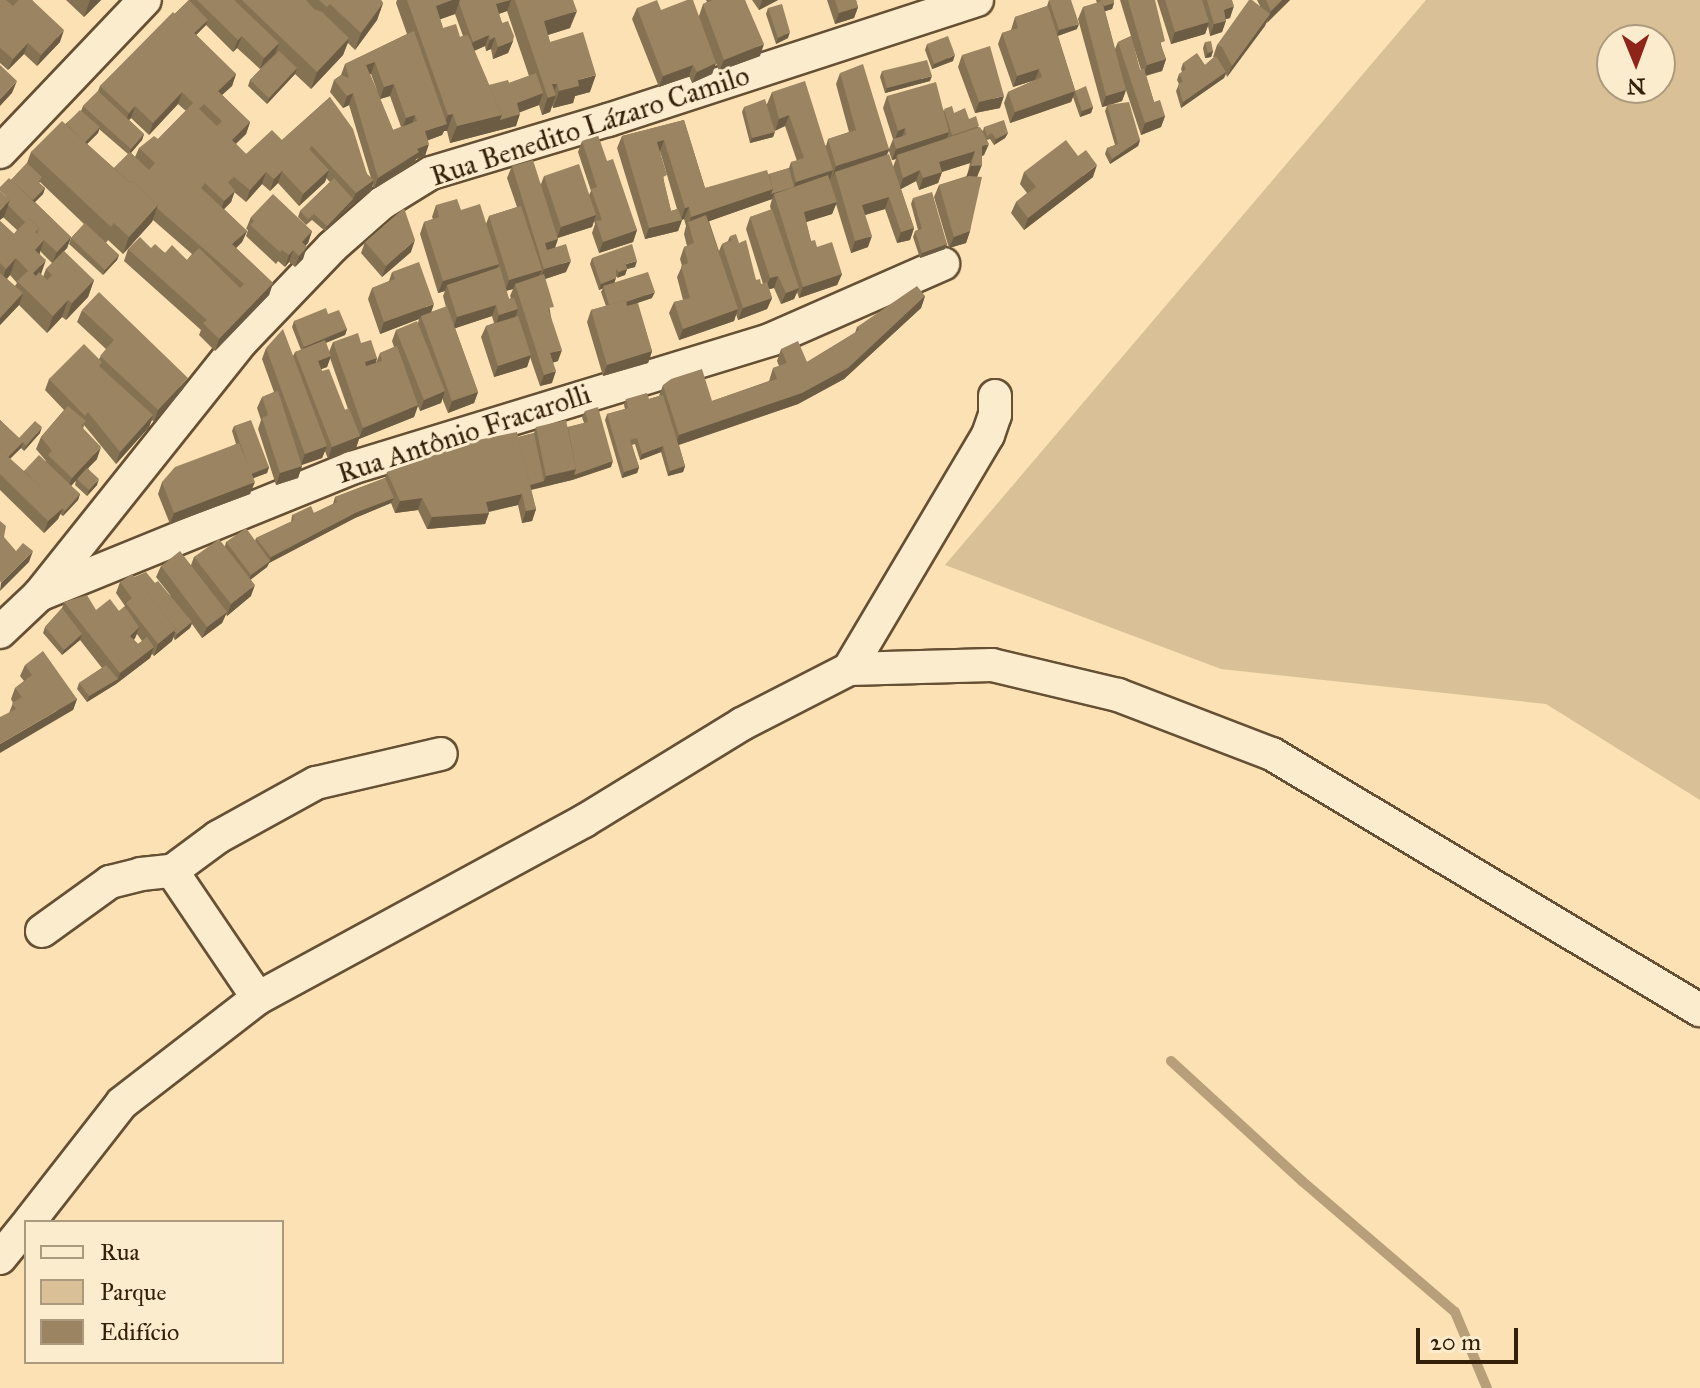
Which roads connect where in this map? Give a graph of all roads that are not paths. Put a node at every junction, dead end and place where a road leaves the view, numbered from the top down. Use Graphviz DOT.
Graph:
graph roads {
  1 [pos="145,0"];
  2 [pos="977,0"];
  3 [pos="0,152"];
  4 [pos="943,264"];
  5 [pos="995,396"];
  6 [pos="39,595"];
  7 [pos="0,632"];
  8 [pos="849,669"];
  9 [pos="441,754"];
  10 [pos="172,871"];
  11 [pos="42,931"];
  12 [pos="258,998"];
  13 [pos="1700,1010"];
  14 [pos="31,1220"];
  15 [pos="24,1229"];
  16 [pos="0,1258"];
  1 -- 3 [label="street"];
  2 -- 6 [label="street, Rua Benedito Lázaro Camilo"];
  4 -- 6 [label="street, Rua Antônio Fracarolli"];
  5 -- 8 [label="street"];
  6 -- 7 [label="street, Rua Antônio Fracarolli"];
  8 -- 12 [label="street"];
  8 -- 13 [label="street"];
  9 -- 10 [label="street"];
  10 -- 11 [label="street"];
  10 -- 12 [label="street"];
  12 -- 14 [label="street"];
  15 -- 16 [label="street"];
}
